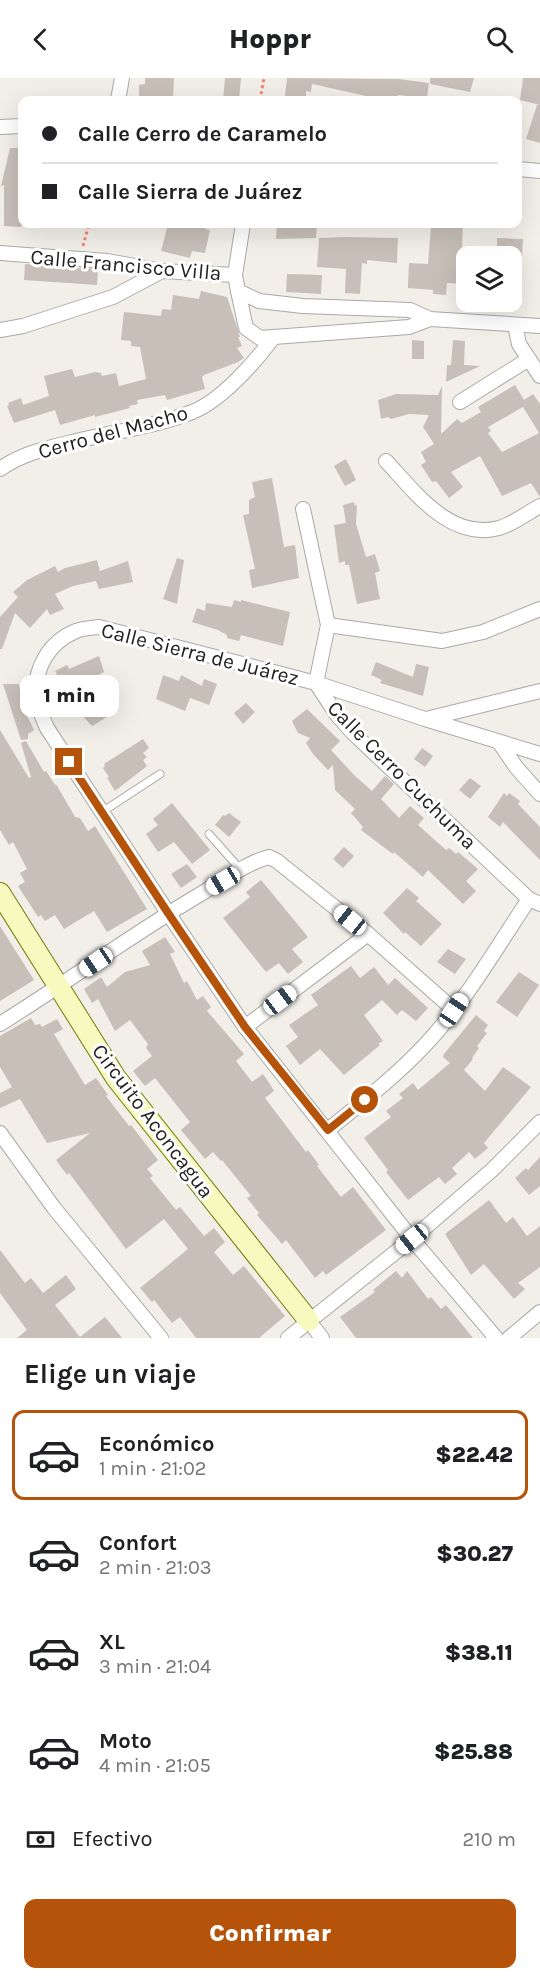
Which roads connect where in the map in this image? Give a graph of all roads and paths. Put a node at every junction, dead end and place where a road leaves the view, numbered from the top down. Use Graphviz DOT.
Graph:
graph roads {
  1 [pos="122,78"];
  2 [pos="264,78"];
  3 [pos="119,96"];
  4 [pos="261,96"];
  5 [pos="18,126"];
  6 [pos="0,127"];
  7 [pos="522,169"];
  8 [pos="540,171"];
  9 [pos="88,228"];
  10 [pos="242,228"];
  11 [pos="0,253"];
  12 [pos="80,259"];
  13 [pos="162,271"];
  14 [pos="235,274"];
  15 [pos="238,291"];
  16 [pos="430,319"];
  17 [pos="514,325"];
  18 [pos="540,326"];
  19 [pos="0,330"];
  20 [pos="273,338"];
  21 [pos="529,359"];
  22 [pos="540,376"];
  23 [pos="460,402"];
  24 [pos="386,461"];
  25 [pos="0,470"];
  26 [pos="540,506"];
  27 [pos="303,509"];
  28 [pos="540,609"];
  29 [pos="328,625"];
  30 [pos="316,683"];
  31 [pos="540,691"];
  32 [pos="425,719"];
  33 [pos="499,742"];
  34 [pos="540,754"];
  35 [pos="160,774"];
  36 [pos="540,794"];
  37 [pos="102,812"];
  38 [pos="209,834"];
  39 [pos="242,870"];
  40 [pos="0,892"];
  41 [pos="535,902"];
  42 [pos="168,913"];
  43 [pos="368,934"];
  44 [pos="60,987"];
  45 [pos="454,1010"];
  46 [pos="0,1024"];
  47 [pos="245,1027"];
  48 [pos="540,1122"];
  49 [pos="328,1130"];
  50 [pos="0,1133"];
  51 [pos="412,1239"];
  52 [pos="540,1312"];
  53 [pos="309,1321"];
  54 [pos="161,1338"];
  55 [pos="288,1338"];
  56 [pos="322,1338"];
  57 [pos="496,1338"];
  58 [pos="509,1338"];
  1 -- 3 [label="street"];
  2 -- 4 [label="path"];
  5 -- 6 [label="street"];
  7 -- 8 [label="street"];
  9 -- 12 [label="path"];
  10 -- 14 [label="street"];
  11 -- 12 [label="street, Calle Francisco Villa"];
  12 -- 13 [label="street, Calle Francisco Villa"];
  13 -- 14 [label="street, Calle Francisco Villa"];
  13 -- 19 [label="street"];
  14 -- 15 [label="street, Calle Francisco Villa"];
  15 -- 16 [label="street, Calle Francisco Villa"];
  15 -- 20 [label="street, Calle Francisco Villa"];
  16 -- 17 [label="street, Calle Francisco Villa"];
  16 -- 20 [label="street, Calle Francisco Villa"];
  17 -- 18 [label="street, Calle Francisco Villa"];
  17 -- 21 [label="street"];
  20 -- 25 [label="street, Cerro del Macho"];
  21 -- 22 [label="street"];
  21 -- 23 [label="street"];
  24 -- 26 [label="street"];
  27 -- 29 [label="street"];
  28 -- 29 [label="street"];
  29 -- 30 [label="street, Calle Cerro Cuchuma"];
  30 -- 32 [label="street, Calle Sierra de Juárez"];
  30 -- 37 [label="street, Calle Sierra de Juárez"];
  30 -- 41 [label="street, Calle Cerro Cuchuma"];
  31 -- 32 [label="street"];
  32 -- 33 [label="street, Calle Sierra de Juárez"];
  33 -- 34 [label="street, Calle Sierra de Juárez"];
  33 -- 36 [label="street"];
  35 -- 37 [label="lane"];
  37 -- 42 [label="street, Calle Sierra de Juárez"];
  38 -- 39 [label="lane"];
  39 -- 42 [label="street"];
  39 -- 43 [label="street"];
  40 -- 44 [label="street, Circuito Aconcagua"];
  41 -- 45 [label="street"];
  42 -- 44 [label="street"];
  42 -- 47 [label="street, Calle Sierra de Juárez"];
  43 -- 45 [label="street"];
  43 -- 47 [label="street"];
  44 -- 46 [label="street"];
  44 -- 53 [label="street, Circuito Aconcagua"];
  45 -- 49 [label="street"];
  47 -- 49 [label="street, Calle Sierra de Juárez"];
  48 -- 51 [label="street"];
  49 -- 51 [label="street, Calle Sierra de Juárez"];
  50 -- 54 [label="street"];
  51 -- 53 [label="street"];
  51 -- 57 [label="street, Calle Sierra de Juárez"];
  52 -- 58 [label="street"];
  53 -- 55 [label="street"];
  53 -- 56 [label="street, Circuito Aconcagua"];
}
